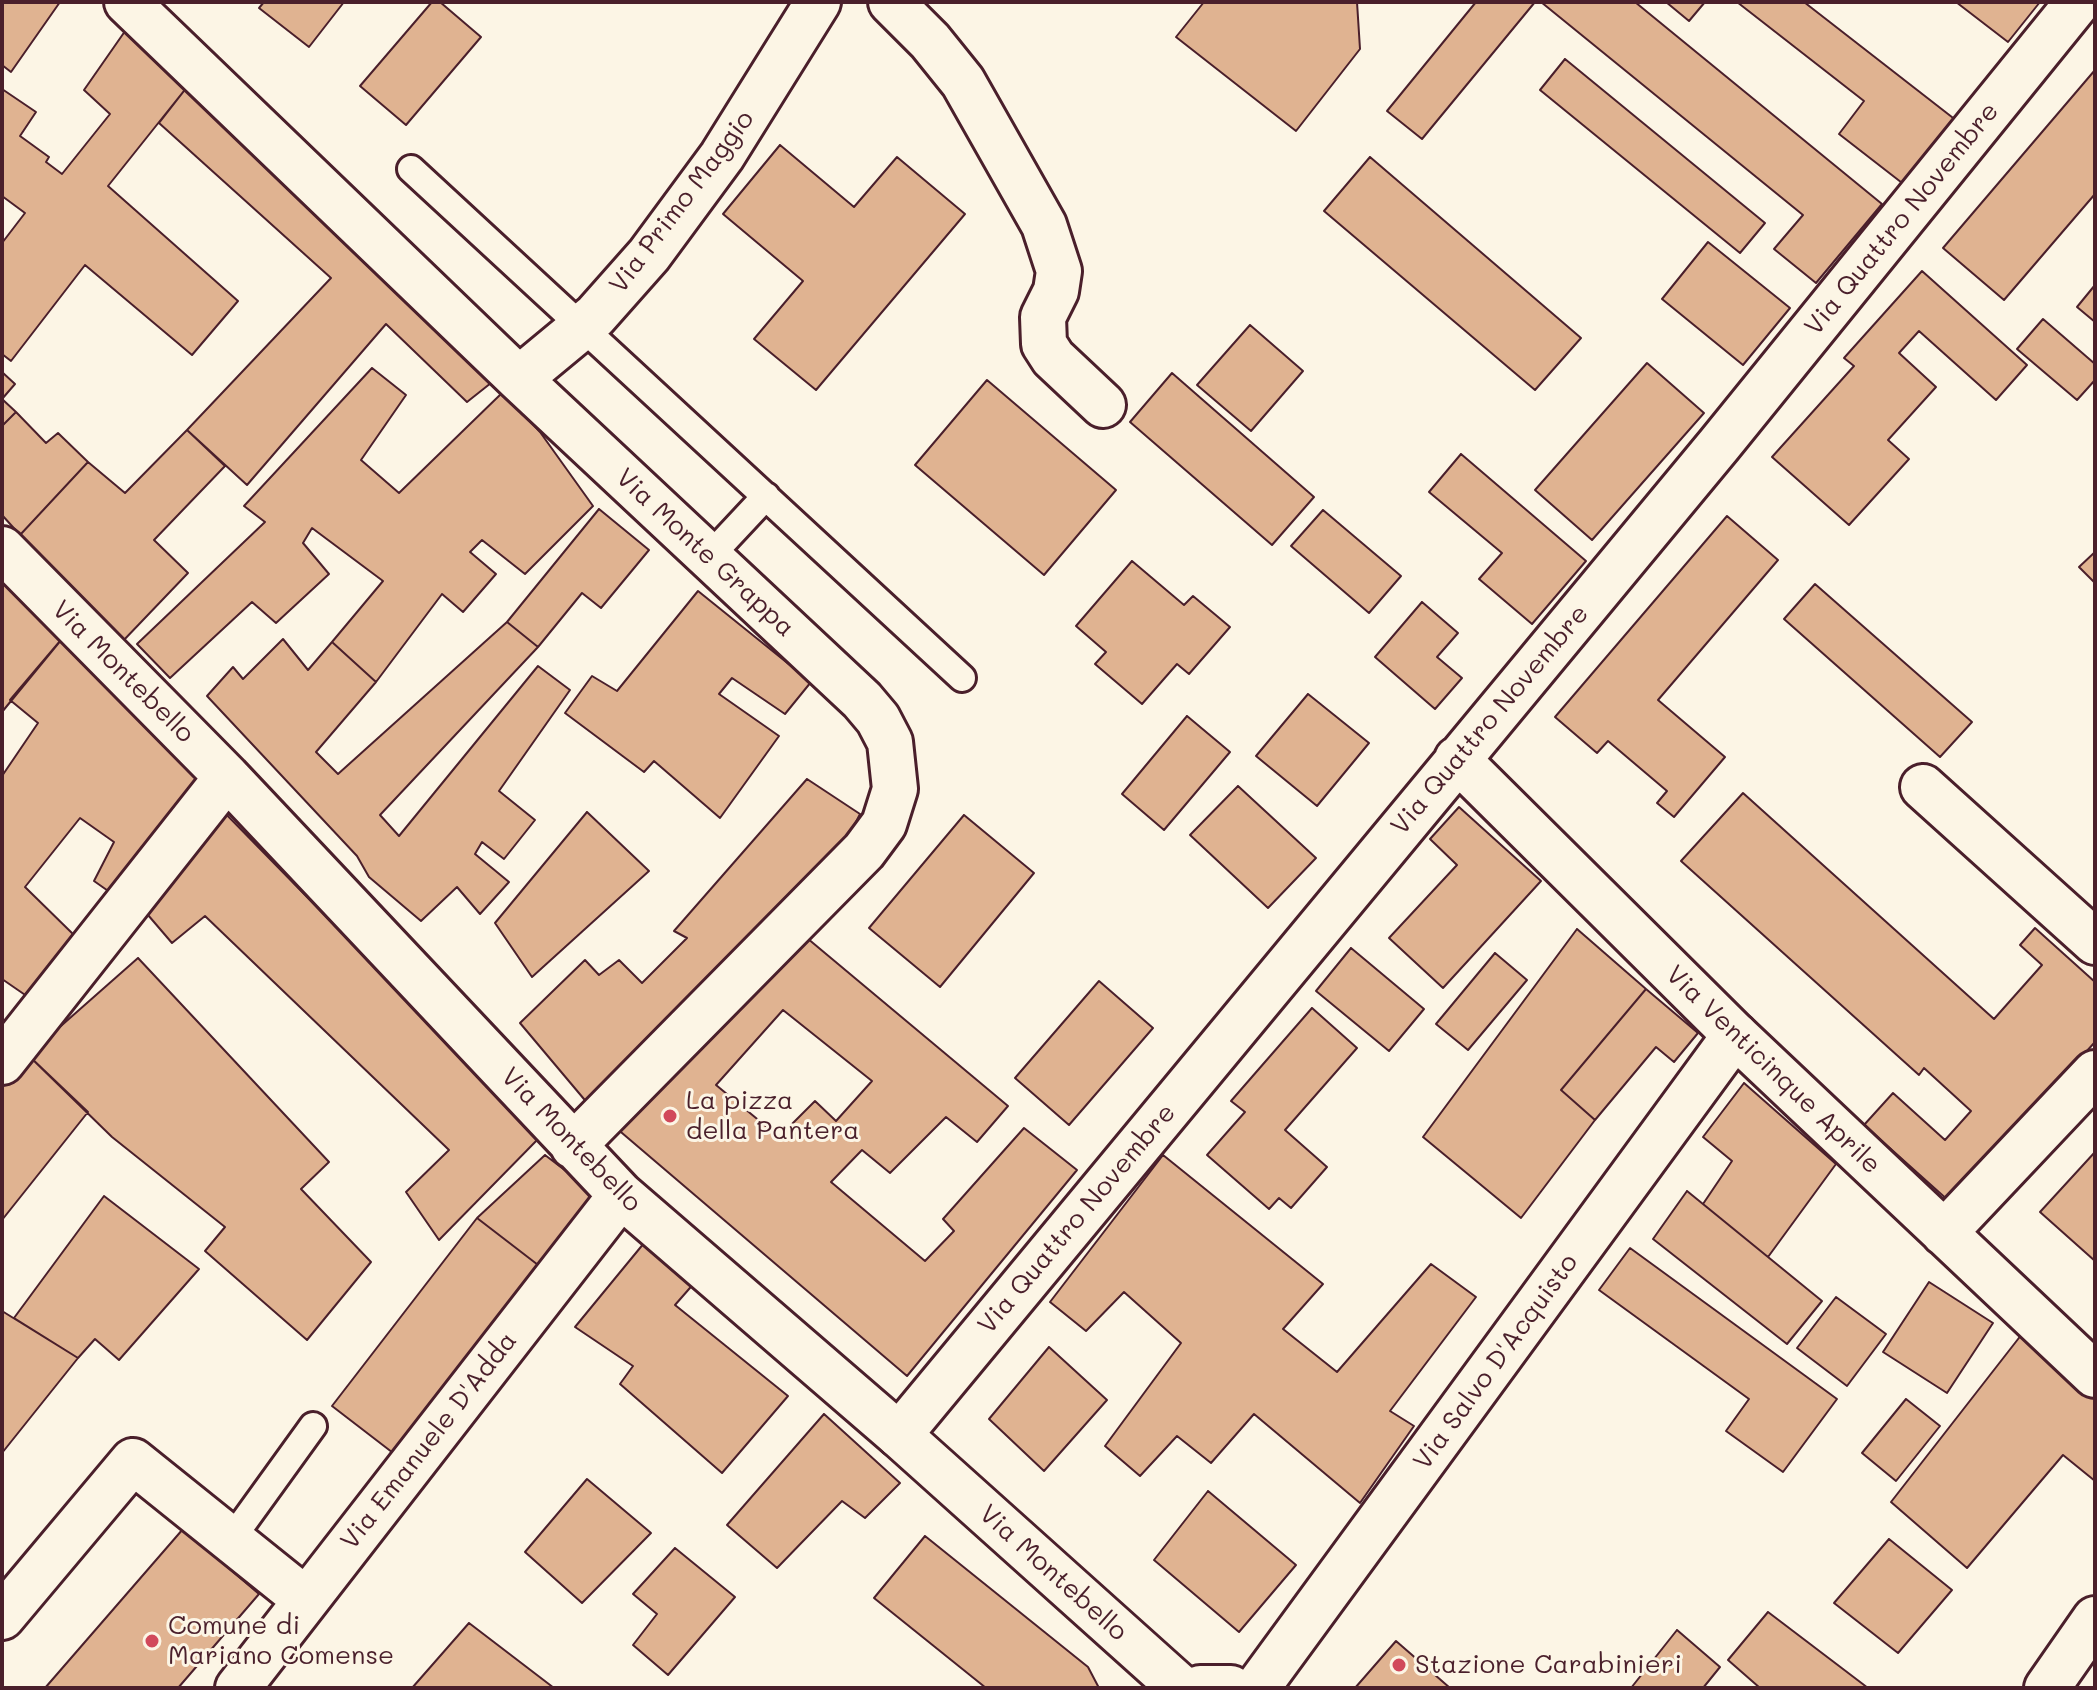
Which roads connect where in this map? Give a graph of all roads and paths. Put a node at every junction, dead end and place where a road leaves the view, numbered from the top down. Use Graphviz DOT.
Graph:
graph roads {
  1 [pos="127,2"];
  2 [pos="818,2"];
  3 [pos="891,2"];
  4 [pos="2078,2"];
  5 [pos="411,169"];
  6 [pos="583,327"];
  7 [pos="519,379"];
  8 [pos="1103,405"];
  9 [pos="766,496"];
  10 [pos="2,549"];
  11 [pos="709,557"];
  12 [pos="962,678"];
  13 [pos="1457,759"];
  14 [pos="227,777"];
  15 [pos="1923,787"];
  16 [pos="2095,942"];
  17 [pos="1735,1035"];
  18 [pos="2,1062"];
  19 [pos="2095,1073"];
  20 [pos="573,1146"];
  21 [pos="621,1195"];
  22 [pos="1944,1233"];
  23 [pos="2095,1375"];
  24 [pos="313,1426"];
  25 [pos="899,1435"];
  26 [pos="230,1541"];
  27 [pos="306,1600"];
  28 [pos="6,1605"];
  29 [pos="2095,1619"];
  30 [pos="238,1688"];
  31 [pos="1181,1688"];
  32 [pos="1200,1688"];
  33 [pos="1231,1688"];
  34 [pos="1257,1688"];
  35 [pos="2047,1688"];
  1 -- 7 [label="street, Via Monte Grappa"];
  2 -- 6 [label="street, Via Primo Maggio"];
  3 -- 8 [label="street"];
  4 -- 13 [label="street, Via Quattro Novembre"];
  5 -- 6 [label="lane"];
  6 -- 7 [label="street, Via Primo Maggio"];
  6 -- 9 [label="lane"];
  7 -- 11 [label="street, Via Monte Grappa"];
  9 -- 11 [label="lane"];
  9 -- 12 [label="lane"];
  10 -- 14 [label="street, Via Montebello"];
  11 -- 20 [label="street, Via Monte Grappa"];
  13 -- 17 [label="street, Via Venticinque Aprile"];
  13 -- 25 [label="street, Via Quattro Novembre"];
  14 -- 18 [label="street"];
  14 -- 20 [label="street, Via Montebello"];
  15 -- 16 [label="street"];
  17 -- 22 [label="street, Via Venticinque Aprile"];
  17 -- 34 [label="street, Via Salvo D'Acquisto"];
  19 -- 22 [label="street"];
  20 -- 21 [label="street, Via Montebello"];
  21 -- 25 [label="street, Via Montebello"];
  21 -- 27 [label="street, Via Emanuele D'Adda"];
  22 -- 23 [label="street, Via Venticinque Aprile"];
  24 -- 26 [label="lane"];
  25 -- 31 [label="street, Via Montebello"];
  26 -- 27 [label="street"];
  26 -- 28 [label="street"];
  27 -- 30 [label="street, Via Emanuele D'Adda"];
  29 -- 35 [label="street"];
  32 -- 33 [label="street"];
}
